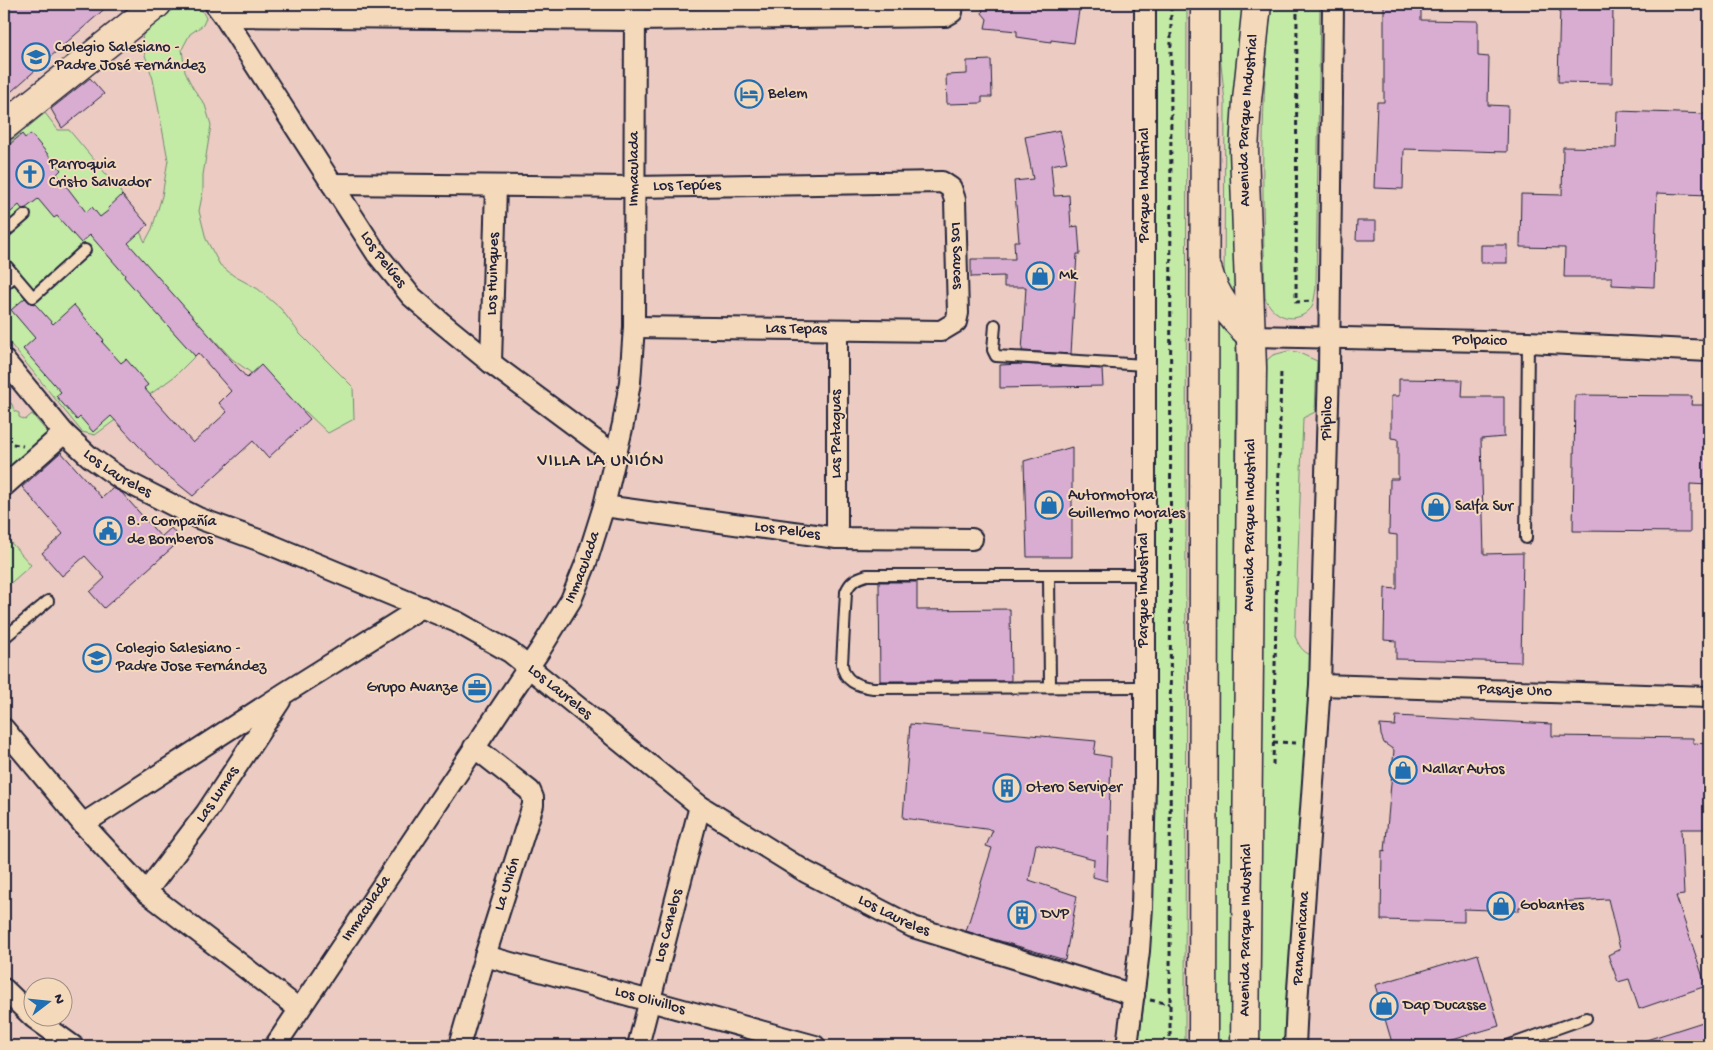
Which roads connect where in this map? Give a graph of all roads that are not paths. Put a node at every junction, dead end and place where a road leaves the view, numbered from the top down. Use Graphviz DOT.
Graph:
graph roads {
  1 [pos="157,4"];
  2 [pos="1145,4"];
  3 [pos="1205,4"];
  4 [pos="1257,4"];
  5 [pos="1333,4"];
  6 [pos="953,8"];
  7 [pos="219,10"];
  8 [pos="635,12"];
  9 [pos="4,126"];
  10 [pos="332,184"];
  11 [pos="496,186"];
  12 [pos="634,187"];
  13 [pos="951,188"];
  14 [pos="25,215"];
  15 [pos="4,233"];
  16 [pos="1203,242"];
  17 [pos="86,250"];
  18 [pos="4,263"];
  19 [pos="15,276"];
  20 [pos="4,286"];
  21 [pos="956,322"];
  22 [pos="995,325"];
  23 [pos="634,327"];
  24 [pos="837,330"];
  25 [pos="1251,336"];
  26 [pos="1329,338"];
  27 [pos="1528,342"];
  28 [pos="1709,351"];
  29 [pos="4,360"];
  30 [pos="492,363"];
  31 [pos="1145,365"];
  32 [pos="64,433"];
  33 [pos="616,456"];
  34 [pos="4,486"];
  35 [pos="604,506"];
  36 [pos="837,538"];
  37 [pos="1526,538"];
  38 [pos="972,539"];
  39 [pos="1144,574"];
  40 [pos="1049,575"];
  41 [pos="48,601"];
  42 [pos="422,608"];
  43 [pos="4,638"];
  44 [pos="528,666"];
  45 [pos="1320,685"];
  46 [pos="1050,686"];
  47 [pos="1144,687"];
  48 [pos="286,693"];
  49 [pos="1709,697"];
  50 [pos="4,729"];
  51 [pos="474,747"];
  52 [pos="700,806"];
  53 [pos="83,824"];
  54 [pos="1309,832"];
  55 [pos="146,892"];
  56 [pos="485,956"];
  57 [pos="4,989"];
  58 [pos="1142,998"];
  59 [pos="650,1001"];
  60 [pos="22,1006"];
  61 [pos="299,1009"];
  62 [pos="1586,1018"];
  63 [pos="48,1028"];
  64 [pos="73,1046"];
  65 [pos="275,1046"];
  66 [pos="459,1046"];
  67 [pos="638,1046"];
  68 [pos="815,1046"];
  69 [pos="1127,1046"];
  70 [pos="1203,1046"];
  71 [pos="1245,1046"];
  72 [pos="1295,1046"];
  73 [pos="1507,1046"];
  1 -- 9 [label="main road"];
  2 -- 31 [label="street, Parque Industrial"];
  3 -- 16 [label="main road"];
  4 -- 25 [label="main road, Avenida Parque Industrial"];
  5 -- 26 [label="street, Pilpilco"];
  6 -- 8 [label="street"];
  7 -- 8 [label="street"];
  7 -- 10 [label="street, Los Pelúes"];
  8 -- 12 [label="street, Inmaculada"];
  10 -- 11 [label="street, Los Tepúes"];
  10 -- 30 [label="street, Los Pelúes"];
  11 -- 12 [label="street, Los Tepúes"];
  11 -- 30 [label="street, Los Huinques"];
  12 -- 13 [label="street, Los Tepúes"];
  12 -- 23 [label="street, Inmaculada"];
  13 -- 21 [label="street, Los Sauces"];
  14 -- 15 [label="lane"];
  16 -- 25 [label="main road"];
  16 -- 70 [label="main road"];
  17 -- 19 [label="lane"];
  18 -- 19 [label="lane"];
  19 -- 20 [label="lane"];
  21 -- 24 [label="street, Las Tepas"];
  22 -- 31 [label="lane"];
  23 -- 24 [label="street, Las Tepas"];
  23 -- 33 [label="street, Inmaculada"];
  24 -- 36 [label="street, Las Pataguas"];
  25 -- 26 [label="street, Polpaico"];
  25 -- 71 [label="main road, Avenida Parque Industrial"];
  26 -- 27 [label="street, Polpaico"];
  26 -- 45 [label="street, Pilpilco"];
  27 -- 28 [label="street, Polpaico"];
  27 -- 37 [label="lane"];
  29 -- 32 [label="street, Los Laureles"];
  30 -- 33 [label="street, Los Pelúes"];
  31 -- 39 [label="street, Parque Industrial"];
  32 -- 34 [label="street"];
  32 -- 42 [label="street, Los Laureles"];
  33 -- 35 [label="street, Inmaculada"];
  35 -- 36 [label="street, Los Pelúes"];
  35 -- 44 [label="street, Inmaculada"];
  36 -- 38 [label="street, Los Pelúes"];
  39 -- 40 [label="lane"];
  39 -- 47 [label="street, Parque Industrial"];
  40 -- 46 [label="lane"];
  40 -- 46 [label="lane"];
  41 -- 43 [label="lane"];
  42 -- 44 [label="street, Los Laureles"];
  42 -- 48 [label="street, Las Lumas"];
  44 -- 51 [label="street, Inmaculada"];
  44 -- 52 [label="street, Los Laureles"];
  45 -- 49 [label="street, Pasaje Uno"];
  45 -- 54 [label="street, Pilpilco"];
  46 -- 47 [label="lane"];
  47 -- 58 [label="street, Parque Industrial"];
  48 -- 53 [label="street, Las Lumas"];
  48 -- 55 [label="street, Las Lumas"];
  50 -- 53 [label="street"];
  51 -- 56 [label="street, La Unión"];
  51 -- 61 [label="street, Inmaculada"];
  52 -- 58 [label="street, Los Laureles"];
  52 -- 59 [label="street, Los Canelos"];
  53 -- 55 [label="street"];
  54 -- 72 [label="street, Panamericana"];
  55 -- 61 [label="street"];
  56 -- 59 [label="street, Los Olivillos"];
  56 -- 66 [label="street, La Unión"];
  57 -- 60 [label="street"];
  58 -- 69 [label="street, Parque Industrial"];
  59 -- 67 [label="street, Los Canelos"];
  59 -- 68 [label="street, Los Olivillos"];
  61 -- 65 [label="street, Inmaculada"];
  62 -- 73 [label="lane"];
  63 -- 64 [label="street"];
}
